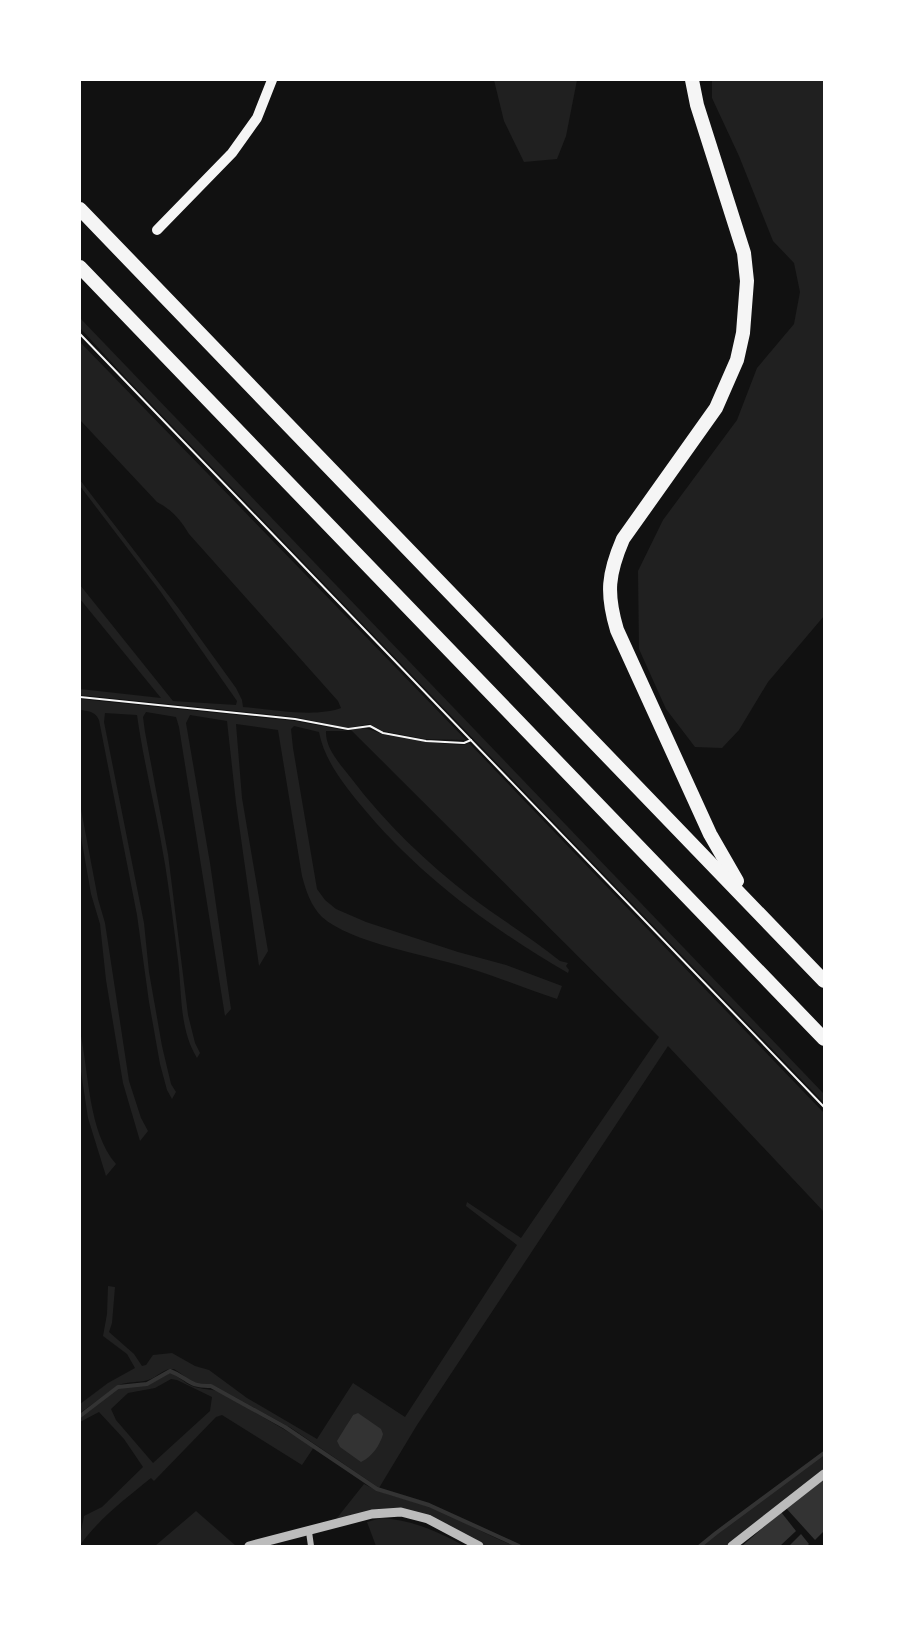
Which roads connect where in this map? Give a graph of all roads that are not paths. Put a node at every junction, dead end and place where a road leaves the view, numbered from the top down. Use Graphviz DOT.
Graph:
graph roads {
  1 [pos="272,80"];
  2 [pos="692,80"];
  3 [pos="80,209"];
  4 [pos="157,230"];
  5 [pos="80,267"];
  6 [pos="758,912"];
  7 [pos="825,981"];
  8 [pos="825,1039"];
  9 [pos="825,1474"];
  10 [pos="309,1532"];
  11 [pos="249,1546"];
  12 [pos="311,1546"];
  13 [pos="479,1546"];
  14 [pos="732,1546"];
  1 -- 4 [label="main road"];
  2 -- 6 [label="highway"];
  3 -- 6 [label="highway"];
  5 -- 8 [label="highway"];
  6 -- 7 [label="highway"];
  9 -- 14 [label="street"];
  10 -- 11 [label="street"];
  10 -- 12 [label="street"];
  10 -- 13 [label="street"];
}
